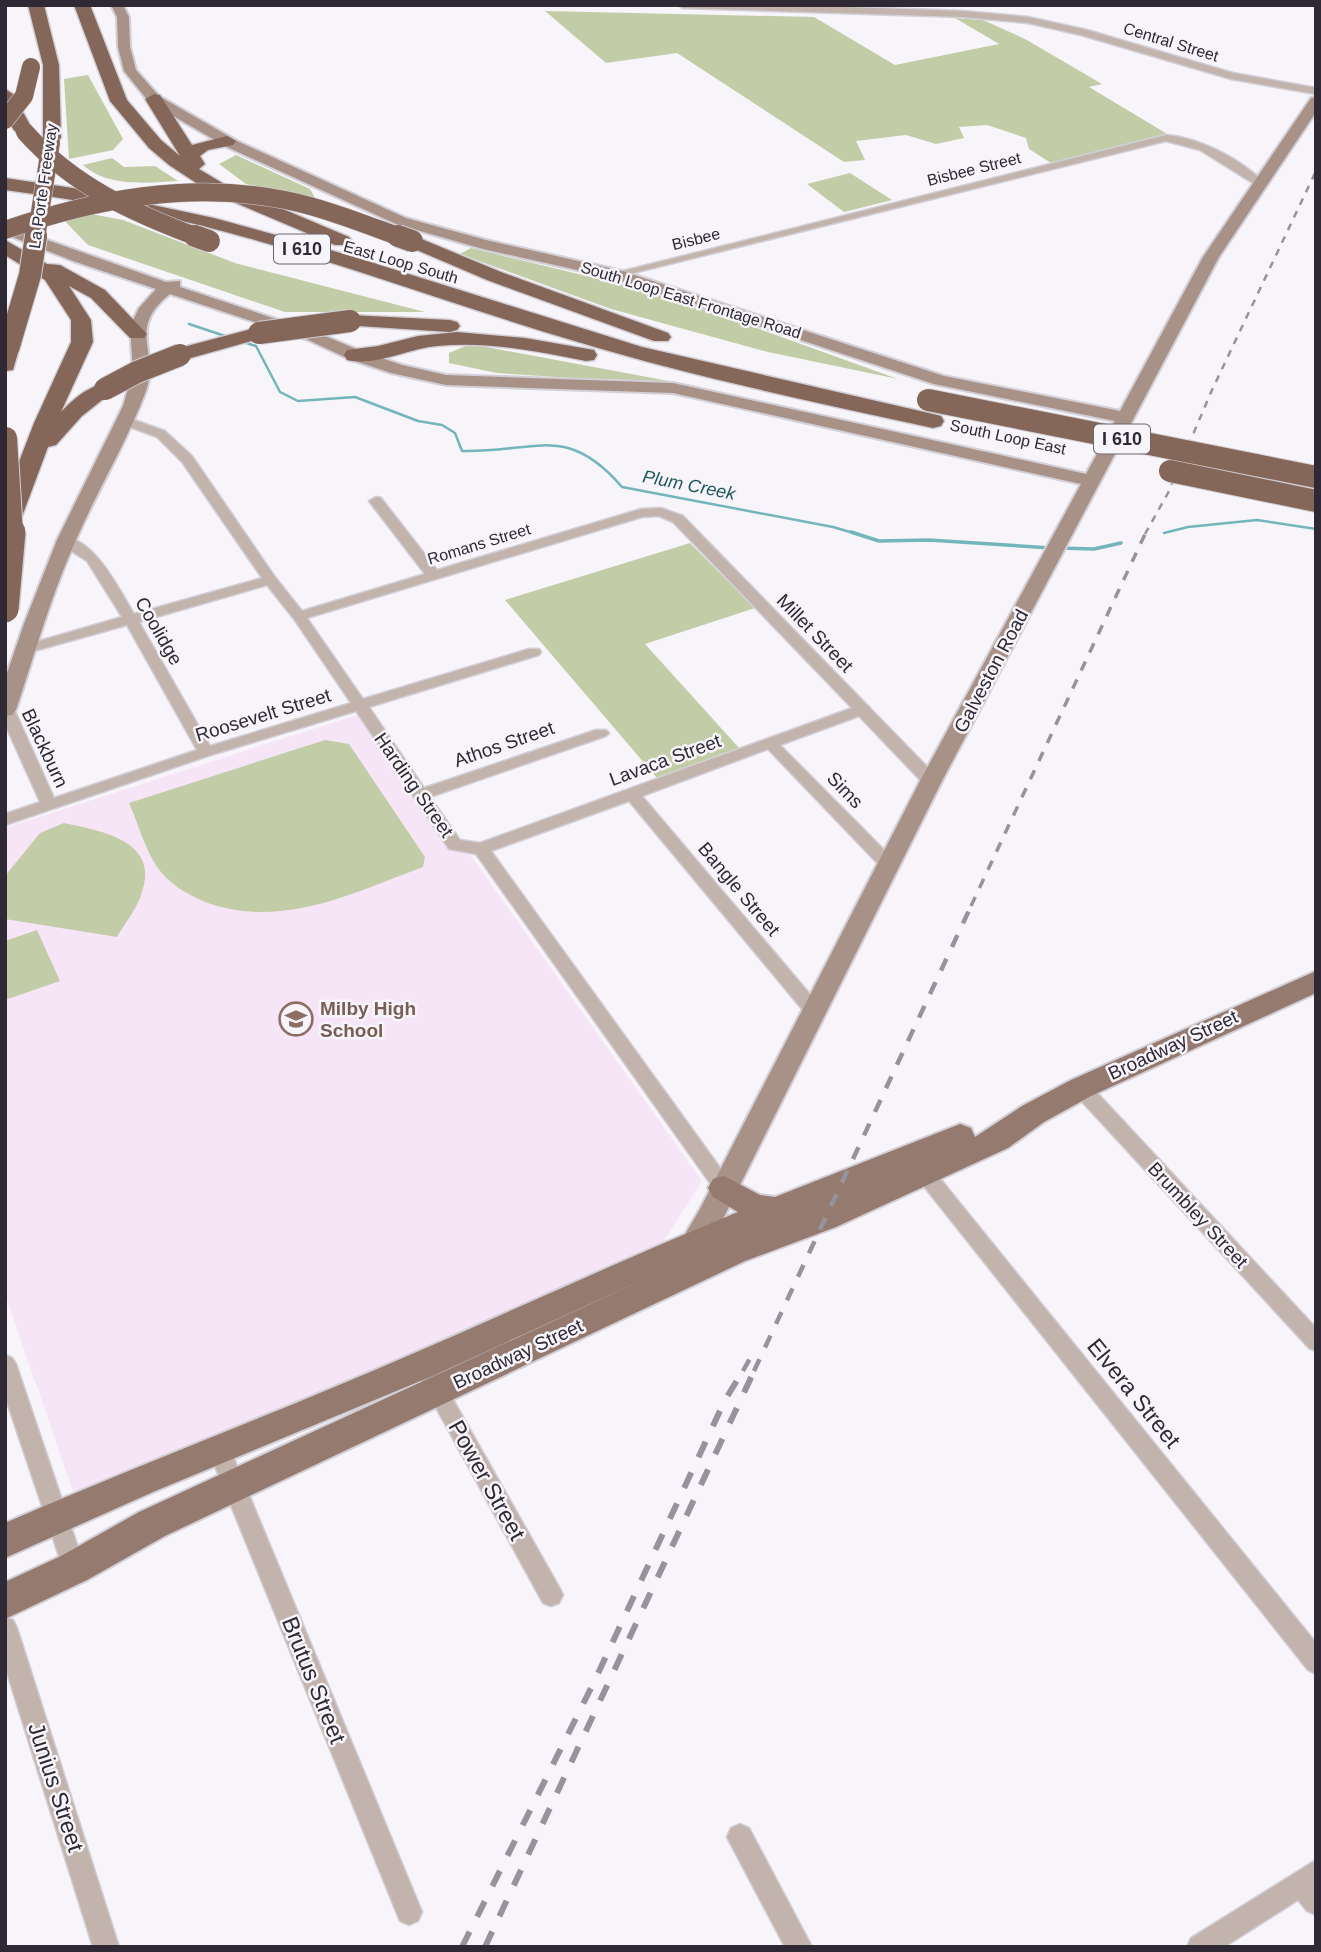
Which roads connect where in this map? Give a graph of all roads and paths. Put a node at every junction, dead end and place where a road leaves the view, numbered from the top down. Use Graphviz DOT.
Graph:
graph roads {
  1 [pos="30,5"];
  2 [pos="36,5"];
  3 [pos="82,5"];
  4 [pos="117,5"];
  5 [pos="684,5"];
  6 [pos="41,66"];
  7 [pos="1316,91"];
  8 [pos="5,94"];
  9 [pos="154,99"];
  10 [pos="1316,101"];
  11 [pos="5,120"];
  12 [pos="227,141"];
  13 [pos="189,156"];
  14 [pos="11,169"];
  15 [pos="1260,183"];
  16 [pos="5,184"];
  17 [pos="217,188"];
  18 [pos="5,221"];
  19 [pos="781,233"];
  20 [pos="7,238"];
  21 [pos="379,256"];
  22 [pos="617,274"];
  23 [pos="170,286"];
  24 [pos="212,303"];
  25 [pos="146,309"];
  26 [pos="137,334"];
  27 [pos="661,337"];
  28 [pos="451,339"];
  29 [pos="593,340"];
  30 [pos="687,344"];
  31 [pos="390,351"];
  32 [pos="714,351"];
  33 [pos="573,352"];
  34 [pos="7,355"];
  35 [pos="355,355"];
  36 [pos="434,364"];
  37 [pos="789,380"];
  38 [pos="551,383"];
  39 [pos="930,411"];
  40 [pos="1127,418"];
  41 [pos="123,420"];
  42 [pos="5,427"];
  43 [pos="6,438"];
  44 [pos="29,471"];
  45 [pos="1316,477"];
  46 [pos="1093,481"];
  47 [pos="1316,500"];
  48 [pos="376,501"];
  49 [pos="669,515"];
  50 [pos="5,530"];
  51 [pos="65,541"];
  52 [pos="434,576"];
  53 [pos="270,580"];
  54 [pos="5,609"];
  55 [pos="299,616"];
  56 [pos="131,620"];
  57 [pos="27,649"];
  58 [pos="534,652"];
  59 [pos="359,706"];
  60 [pos="5,709"];
  61 [pos="863,709"];
  62 [pos="601,733"];
  63 [pos="771,744"];
  64 [pos="206,752"];
  65 [pos="931,781"];
  66 [pos="420,795"];
  67 [pos="633,795"];
  68 [pos="49,804"];
  69 [pos="5,820"];
  70 [pos="481,849"];
  71 [pos="889,865"];
  72 [pos="1316,981"];
  73 [pos="813,1010"];
  74 [pos="1081,1088"];
  75 [pos="917,1164"];
  76 [pos="724,1188"];
  77 [pos="775,1210"];
  78 [pos="715,1236"];
  79 [pos="1312,1332"];
  80 [pos="5,1364"];
  81 [pos="430,1379"];
  82 [pos="219,1449"];
  83 [pos="234,1486"];
  84 [pos="57,1517"];
  85 [pos="5,1541"];
  86 [pos="74,1568"];
  87 [pos="551,1595"];
  88 [pos="5,1601"];
  89 [pos="5,1628"];
  90 [pos="1316,1662"];
  91 [pos="740,1837"];
  92 [pos="1311,1886"];
  93 [pos="409,1912"];
  94 [pos="106,1947"];
  95 [pos="799,1947"];
  96 [pos="1200,1947"];
  1 -- 6 [label="highway"];
  2 -- 6 [label="highway, La Porte Freeway"];
  3 -- 17 [label="highway"];
  4 -- 9 [label="main road, South Loop East Frontage Road"];
  5 -- 7 [label="street, Central Street"];
  6 -- 11 [label="highway, bridge"];
  6 -- 34 [label="highway, La Porte Freeway, bridge"];
  8 -- 29 [label="highway, bridge"];
  9 -- 12 [label="main road, South Loop East Frontage Road"];
  9 -- 13 [label="highway"];
  10 -- 15 [label="main road, Galveston Road"];
  12 -- 13 [label="highway"];
  12 -- 22 [label="main road, South Loop East Frontage Road"];
  13 -- 17 [label="highway"];
  14 -- 21 [label="highway, East Loop South / I 610"];
  15 -- 19 [label="street, Bisbee Street"];
  15 -- 40 [label="main road, Galveston Road"];
  16 -- 29 [label="highway, East Loop South / I 610"];
  17 -- 21 [label="highway"];
  18 -- 23 [label="main road"];
  19 -- 22 [label="street, Bisbee"];
  20 -- 23 [label="main road"];
  20 -- 26 [label="highway"];
  20 -- 27 [label="highway, bridge"];
  20 -- 44 [label="highway"];
  21 -- 27 [label="highway, East Loop South / I 610"];
  22 -- 40 [label="main road, South Loop East Frontage Road"];
  23 -- 24 [label="main road"];
  23 -- 25 [label="main road"];
  23 -- 31 [label="main road"];
  24 -- 25 [label="main road"];
  24 -- 35 [label="main road"];
  25 -- 26 [label="main road"];
  26 -- 41 [label="main road"];
  27 -- 30 [label="highway, East Loop South / I 610"];
  28 -- 31 [label="highway"];
  28 -- 33 [label="highway"];
  28 -- 36 [label="highway"];
  29 -- 37 [label="highway, East Loop South / I 610"];
  31 -- 35 [label="highway"];
  31 -- 36 [label="main road"];
  32 -- 37 [label="highway, I 610"];
  33 -- 37 [label="highway"];
  33 -- 44 [label="highway, bridge"];
  35 -- 38 [label="main road"];
  36 -- 38 [label="main road"];
  37 -- 39 [label="highway, South Loop East / I 610"];
  38 -- 46 [label="main road"];
  39 -- 45 [label="highway, South Loop East / I 610, bridge"];
  39 -- 47 [label="highway, South Loop East / I 610, bridge"];
  40 -- 46 [label="main road, Galveston Road"];
  41 -- 51 [label="main road"];
  41 -- 53 [label="street, Harding Street"];
  42 -- 43 [label="highway"];
  43 -- 54 [label="highway, bridge"];
  44 -- 50 [label="highway"];
  46 -- 65 [label="main road, Galveston Road"];
  48 -- 52 [label="street"];
  49 -- 52 [label="street, Romans Street"];
  49 -- 61 [label="street, Millet Street"];
  51 -- 56 [label="street, Coolidge"];
  51 -- 57 [label="main road"];
  52 -- 55 [label="street, Romans Street"];
  53 -- 55 [label="street, Harding Street"];
  53 -- 56 [label="street"];
  55 -- 59 [label="street, Harding Street"];
  56 -- 57 [label="street"];
  56 -- 64 [label="street, Coolidge"];
  57 -- 60 [label="main road"];
  58 -- 59 [label="street, Roosevelt Street"];
  59 -- 64 [label="street, Roosevelt Street"];
  59 -- 66 [label="street, Harding Street"];
  60 -- 68 [label="street, Blackburn"];
  61 -- 63 [label="street, Lavaca Street"];
  61 -- 65 [label="street, Millet Street"];
  62 -- 66 [label="street, Athos Street"];
  63 -- 67 [label="street, Lavaca Street"];
  63 -- 71 [label="street, Sims"];
  64 -- 68 [label="street, Roosevelt Street"];
  65 -- 71 [label="main road, Galveston Road"];
  66 -- 70 [label="street, Harding Street"];
  67 -- 70 [label="street, Lavaca Street"];
  67 -- 73 [label="street, Bangle Street"];
  68 -- 69 [label="street, Roosevelt Street"];
  70 -- 76 [label="street"];
  71 -- 73 [label="main road, Galveston Road"];
  72 -- 74 [label="main road, Broadway Street"];
  73 -- 76 [label="main road, Galveston Road"];
  74 -- 75 [label="main road, Broadway Street"];
  74 -- 79 [label="street, Brumbley Street"];
  75 -- 77 [label="main road, Broadway Street"];
  75 -- 78 [label="main road, Broadway Street"];
  75 -- 90 [label="street, Elvera Street"];
  76 -- 77 [label="main road"];
  76 -- 78 [label="main road, Galveston Road"];
  77 -- 78 [label="main road, Broadway Street"];
  78 -- 81 [label="main road, Broadway Street"];
  80 -- 84 [label="street"];
  81 -- 82 [label="main road, Broadway Street"];
  81 -- 83 [label="main road, Broadway Street"];
  81 -- 87 [label="street, Power Street"];
  82 -- 83 [label="street, Brutus Street"];
  82 -- 84 [label="main road, Broadway Street"];
  83 -- 86 [label="main road, Broadway Street"];
  83 -- 93 [label="street, Brutus Street"];
  84 -- 85 [label="main road, Broadway Street"];
  84 -- 86 [label="street"];
  86 -- 88 [label="main road, Broadway Street"];
  89 -- 94 [label="street, Junius Street"];
  91 -- 95 [label="street"];
  92 -- 96 [label="street"];
}
